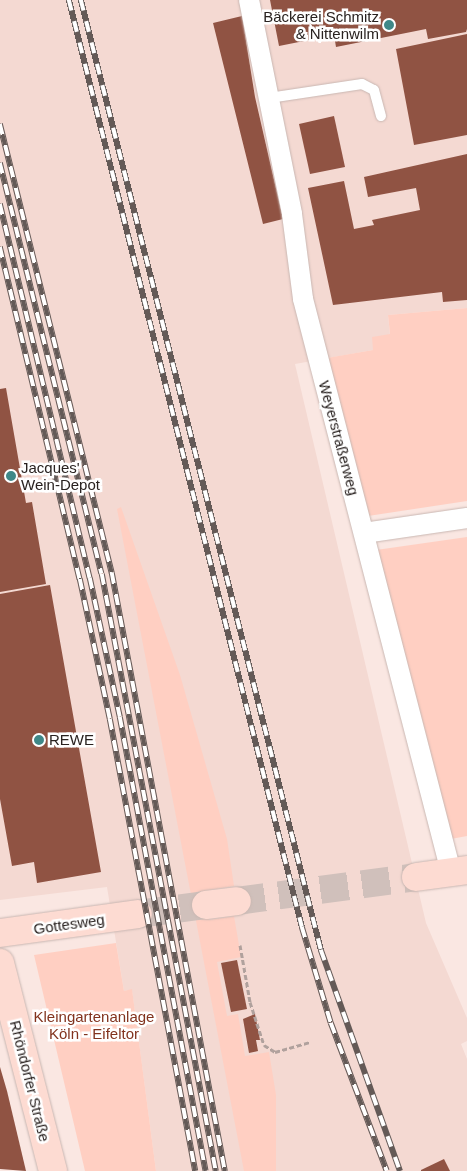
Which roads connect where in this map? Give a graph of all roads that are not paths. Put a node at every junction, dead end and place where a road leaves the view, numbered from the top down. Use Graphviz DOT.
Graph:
graph roads {
  1 [pos="249,0"];
  2 [pos="269,98"];
  3 [pos="381,116"];
  4 [pos="467,518"];
  5 [pos="364,533"];
  6 [pos="459,871"];
  7 [pos="416,877"];
  8 [pos="237,901"];
  9 [pos="206,905"];
  10 [pos="138,914"];
  11 [pos="0,933"];
  12 [pos="2,976"];
  13 [pos="53,1171"];
  1 -- 2 [label="street, Weyerstraßerweg"];
  2 -- 3 [label="lane"];
  2 -- 5 [label="street, Weyerstraßerweg"];
  4 -- 5 [label="street"];
  5 -- 6 [label="street, Weyerstraßerweg"];
  6 -- 7 [label="street"];
  8 -- 9 [label="street"];
  10 -- 11 [label="street, Gottesweg"];
  12 -- 13 [label="street, Rhöndorfer Straße"];
}
